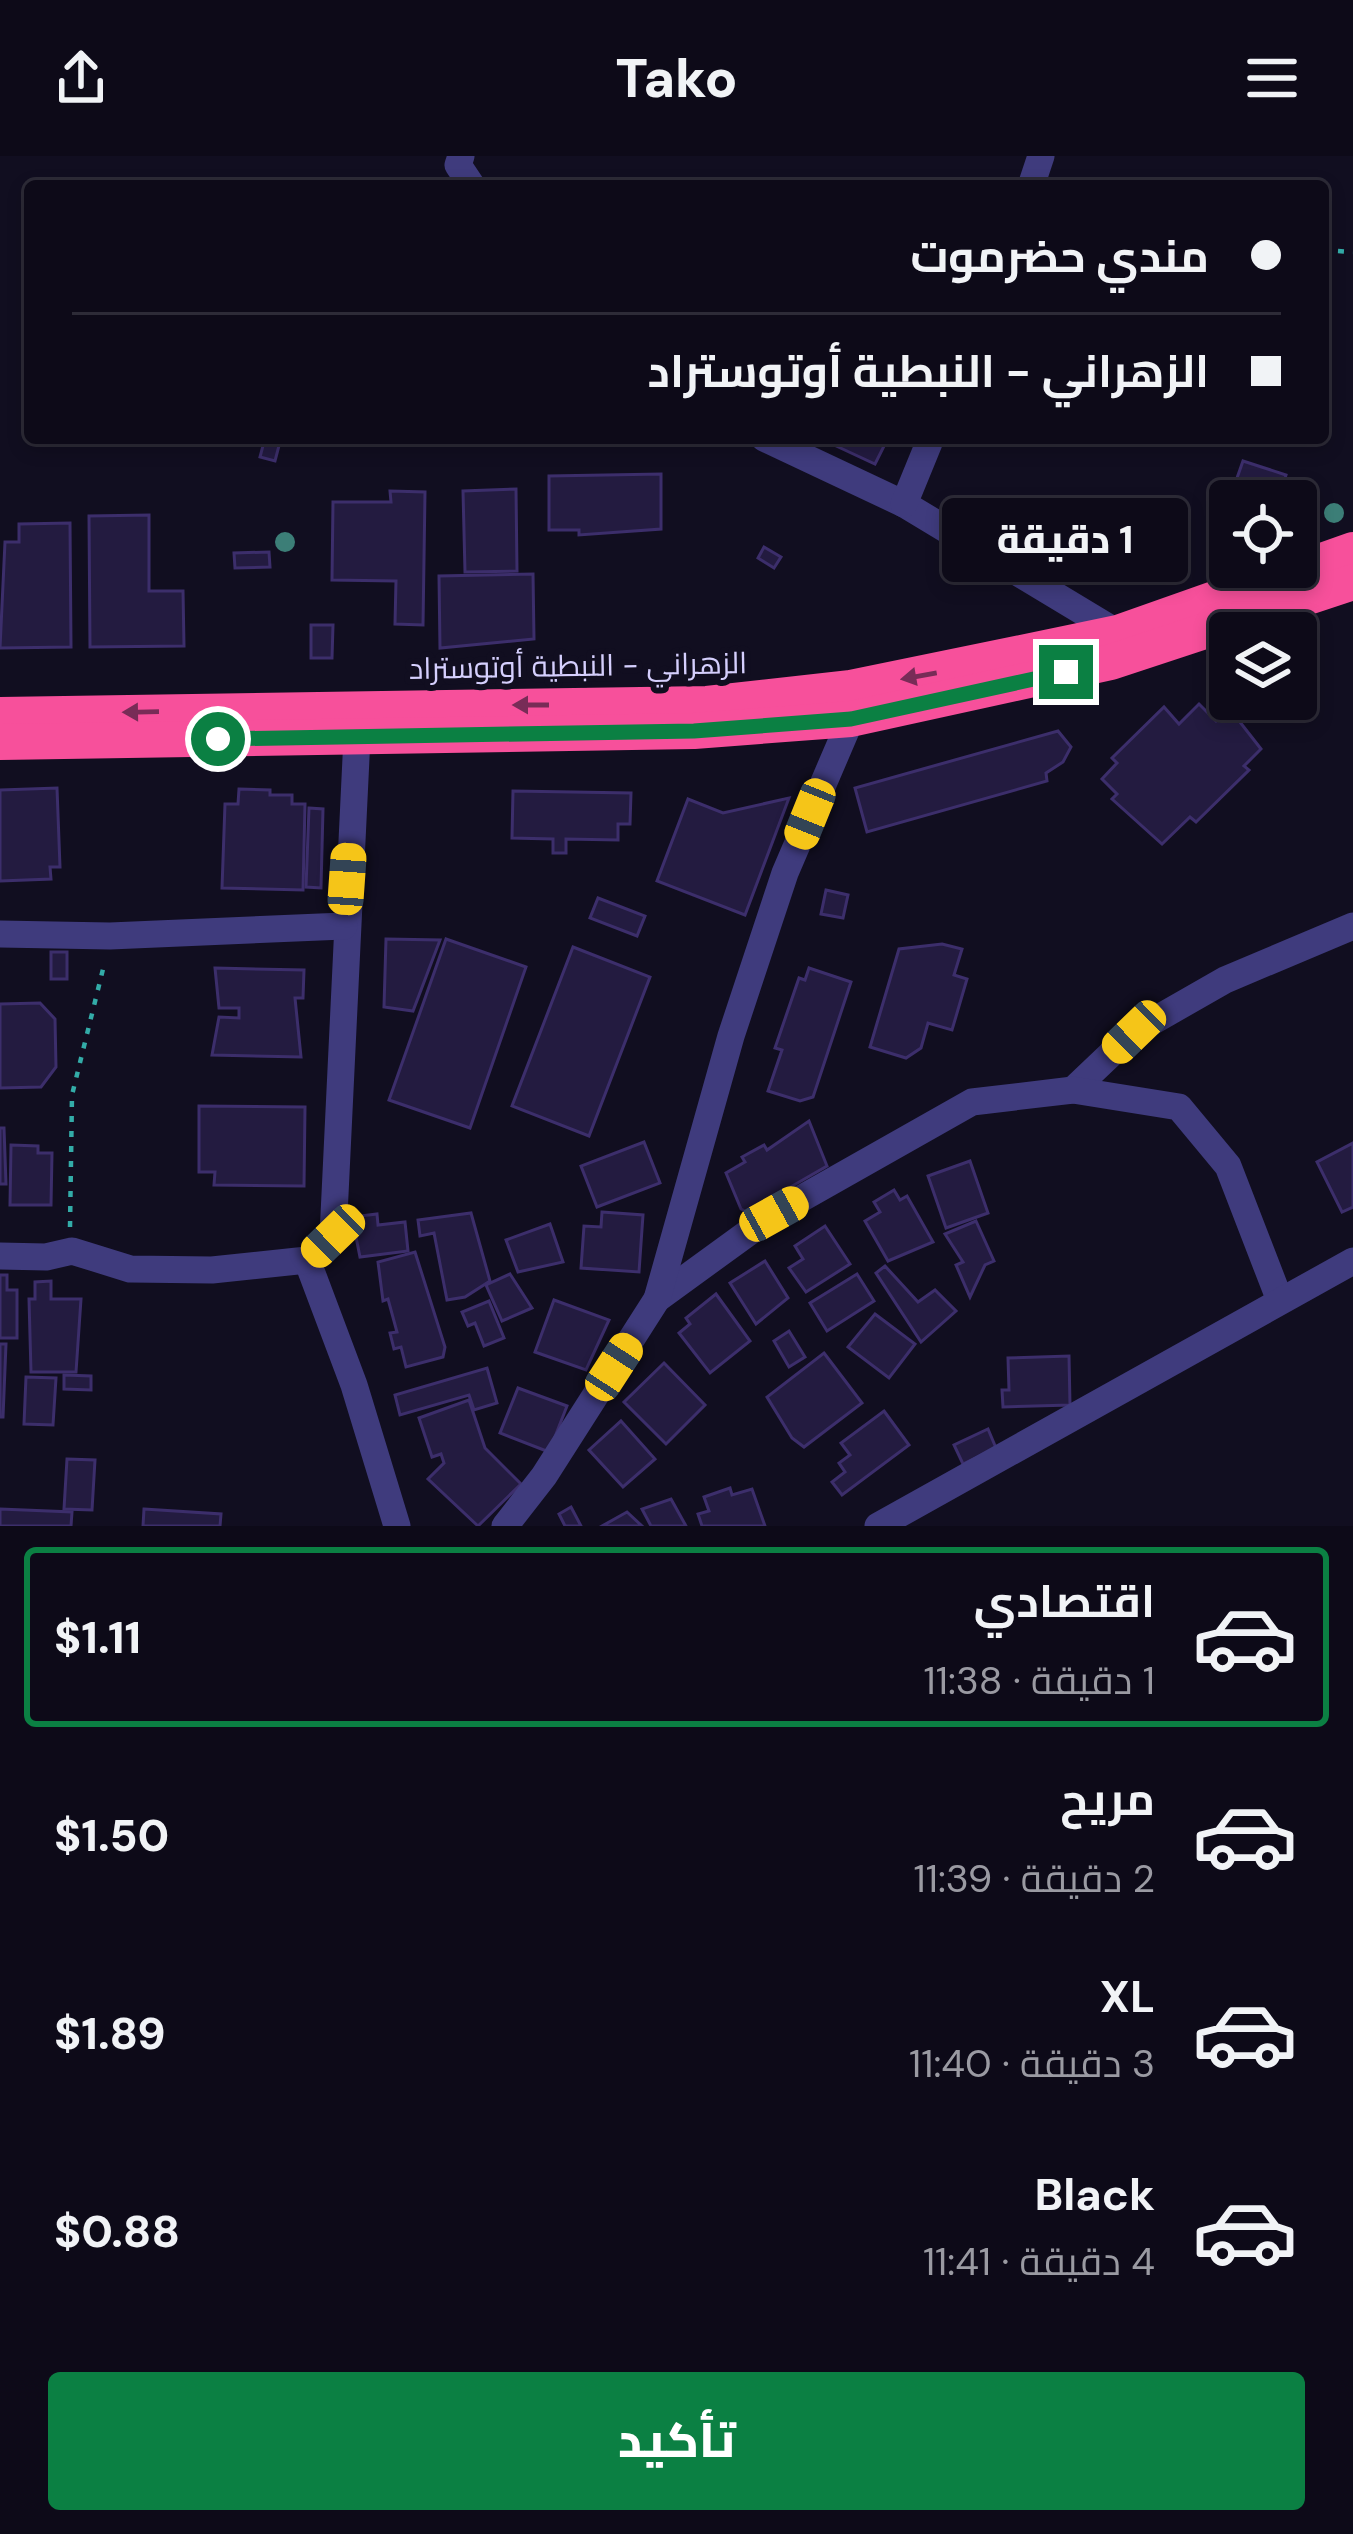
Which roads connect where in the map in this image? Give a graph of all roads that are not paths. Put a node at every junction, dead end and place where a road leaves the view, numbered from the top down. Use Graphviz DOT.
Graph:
graph roads {
  1 [pos="777,444"];
  2 [pos="929,444"];
  3 [pos="904,504"];
  4 [pos="1353,550"];
  5 [pos="1353,582"];
  6 [pos="1118,633"];
  7 [pos="0,715"];
  8 [pos="851,719"];
  9 [pos="356,737"];
  10 [pos="0,742"];
  11 [pos="344,926"];
  12 [pos="1353,926"];
  13 [pos="0,934"];
  14 [pos="1073,1090"];
  15 [pos="0,1256"];
  16 [pos="307,1261"];
  17 [pos="1353,1261"];
  18 [pos="1279,1298"];
  19 [pos="657,1299"];
  20 [pos="397,1526"];
  21 [pos="505,1526"];
  22 [pos="878,1526"];
  1 -- 3 [label="street"];
  2 -- 3 [label="street"];
  3 -- 6 [label="street"];
  4 -- 6 [label="highway, الزهراني - النبطية أوتوستراد"];
  5 -- 8 [label="highway"];
  6 -- 7 [label="highway, الزهراني - النبطية أوتوستراد, one-way"];
  8 -- 9 [label="highway"];
  8 -- 19 [label="street"];
  9 -- 10 [label="highway"];
  9 -- 11 [label="street"];
  11 -- 13 [label="street"];
  11 -- 16 [label="street"];
  12 -- 14 [label="street"];
  14 -- 18 [label="street"];
  14 -- 19 [label="street"];
  15 -- 16 [label="street"];
  16 -- 20 [label="street"];
  17 -- 18 [label="street"];
  18 -- 22 [label="street"];
  19 -- 21 [label="street"];
}
